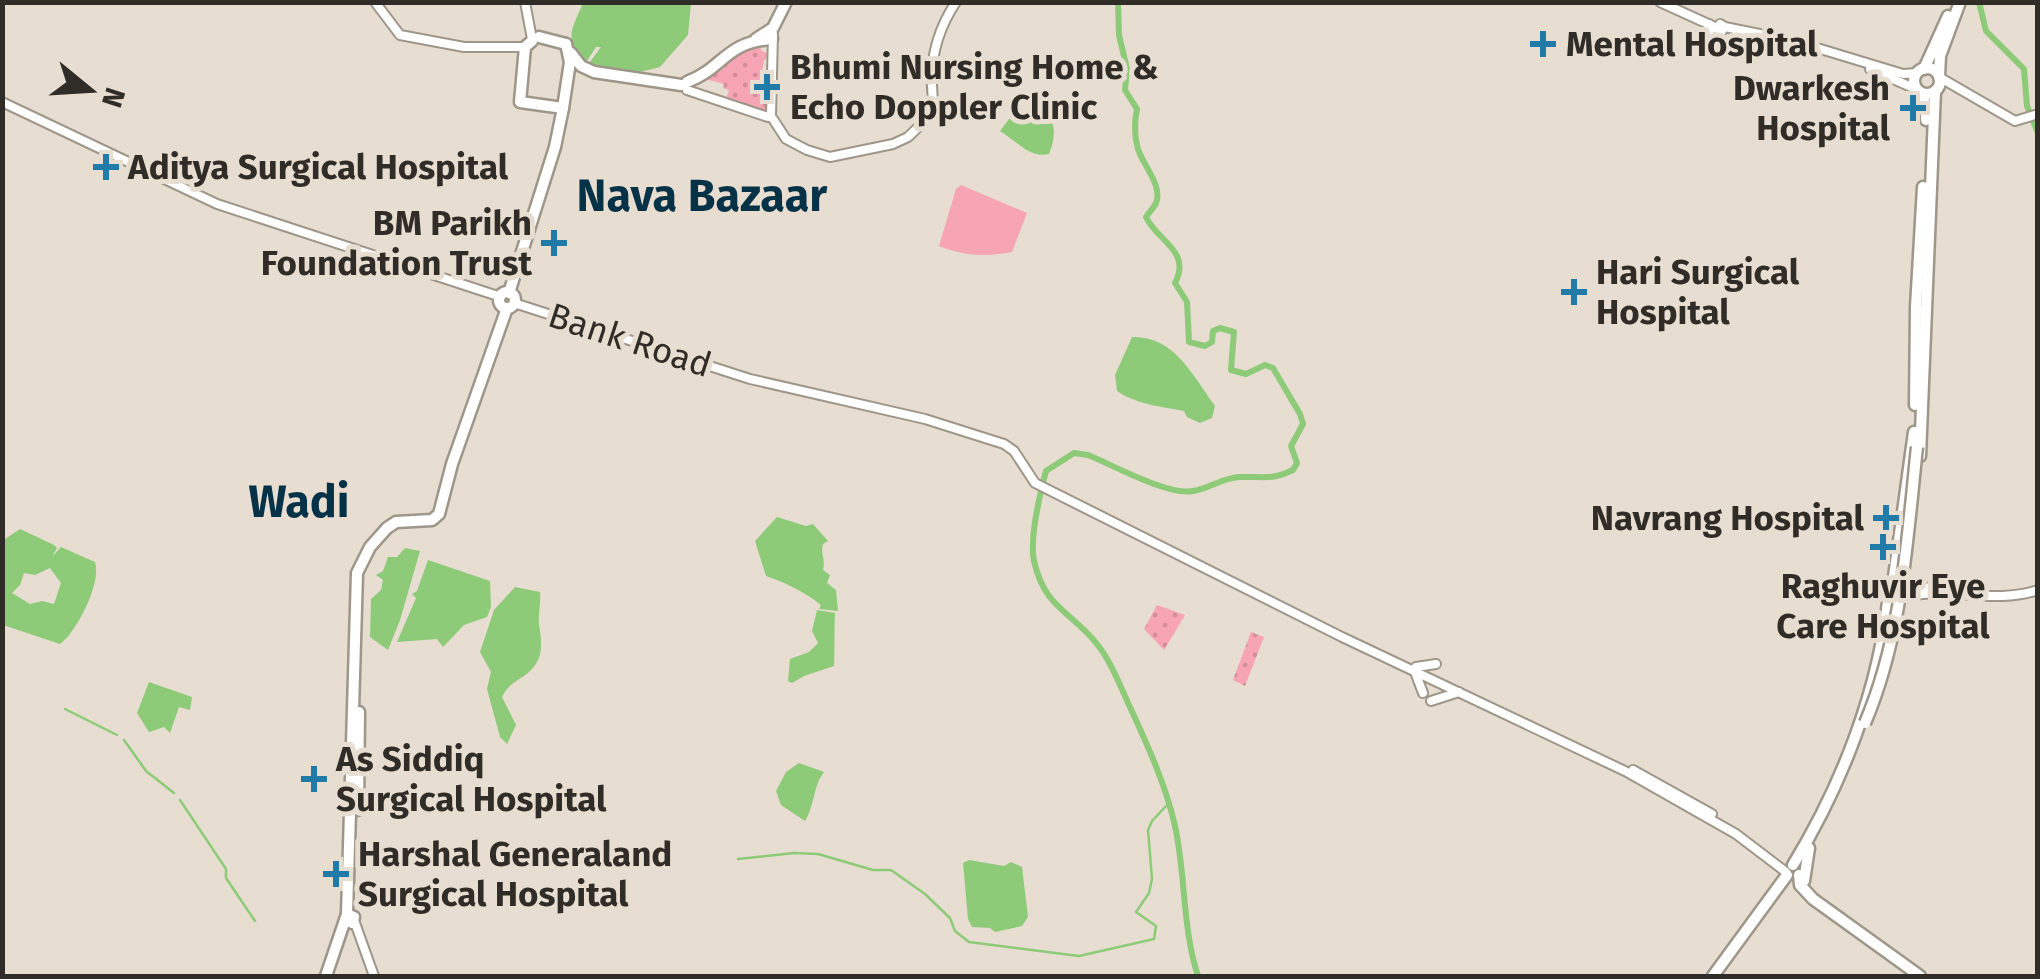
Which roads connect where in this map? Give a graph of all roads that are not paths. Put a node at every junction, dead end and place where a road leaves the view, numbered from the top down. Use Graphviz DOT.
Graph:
graph roads {
  1 [pos="374,2"];
  2 [pos="527,2"];
  3 [pos="786,2"];
  4 [pos="956,2"];
  5 [pos="1660,2"];
  6 [pos="1669,2"];
  7 [pos="1957,2"];
  8 [pos="1719,27"];
  9 [pos="773,33"];
  10 [pos="534,40"];
  11 [pos="1711,45"];
  12 [pos="568,48"];
  13 [pos="1870,67"];
  14 [pos="1920,71"];
  15 [pos="570,72"];
  16 [pos="1939,77"];
  17 [pos="684,86"];
  18 [pos="1918,90"];
  19 [pos="1935,91"];
  20 [pos="2,102"];
  21 [pos="563,108"];
  22 [pos="2038,116"];
  23 [pos="771,117"];
  24 [pos="2020,124"];
  25 [pos="507,302"];
  26 [pos="1916,442"];
  27 [pos="434,519"];
  28 [pos="402,522"];
  29 [pos="2038,587"];
  30 [pos="1897,590"];
  31 [pos="356,654"];
  32 [pos="1436,664"];
  33 [pos="1416,669"];
  34 [pos="1423,692"];
  35 [pos="1459,692"];
  36 [pos="1431,701"];
  37 [pos="1861,727"];
  38 [pos="1810,848"];
  39 [pos="1793,871"];
  40 [pos="1805,893"];
  41 [pos="350,919"];
  42 [pos="330,976"];
  43 [pos="371,976"];
  44 [pos="1716,976"];
  45 [pos="1916,976"];
  1 -- 10 [label="main road"];
  2 -- 10 [label="main road"];
  3 -- 9 [label="main road"];
  4 -- 23 [label="main road"];
  5 -- 8 [label="main road"];
  6 -- 8 [label="main road"];
  7 -- 14 [label="main road"];
  7 -- 16 [label="main road"];
  8 -- 11 [label="main road"];
  8 -- 13 [label="main road"];
  9 -- 17 [label="main road"];
  9 -- 23 [label="main road"];
  10 -- 12 [label="main road"];
  10 -- 21 [label="main road"];
  12 -- 15 [label="main road"];
  12 -- 17 [label="main road"];
  13 -- 14 [label="main road"];
  13 -- 18 [label="main road"];
  14 -- 16 [label="main road"];
  14 -- 18 [label="main road"];
  15 -- 17 [label="main road"];
  15 -- 21 [label="main road"];
  16 -- 19 [label="main road"];
  16 -- 24 [label="main road"];
  17 -- 23 [label="main road"];
  18 -- 19 [label="main road"];
  18 -- 26 [label="main road"];
  19 -- 24 [label="main road"];
  19 -- 26 [label="main road"];
  20 -- 25 [label="main road, Bank Road"];
  21 -- 25 [label="main road"];
  22 -- 24 [label="main road"];
  25 -- 27 [label="main road"];
  25 -- 27 [label="main road"];
  25 -- 33 [label="main road, Bank Road"];
  26 -- 30 [label="main road"];
  26 -- 37 [label="main road, bridge"];
  27 -- 28 [label="main road"];
  28 -- 31 [label="main road"];
  28 -- 31 [label="main road"];
  29 -- 30 [label="main road"];
  30 -- 37 [label="main road"];
  31 -- 41 [label="main road"];
  32 -- 33 [label="main road"];
  33 -- 34 [label="main road"];
  33 -- 35 [label="main road"];
  33 -- 39 [label="main road"];
  35 -- 36 [label="main road"];
  35 -- 39 [label="main road"];
  37 -- 38 [label="main road"];
  37 -- 39 [label="main road"];
  38 -- 39 [label="main road"];
  38 -- 40 [label="main road"];
  39 -- 40 [label="main road"];
  39 -- 44 [label="main road"];
  39 -- 44 [label="main road"];
  40 -- 45 [label="main road"];
  41 -- 42 [label="main road"];
  41 -- 43 [label="main road"];
}
